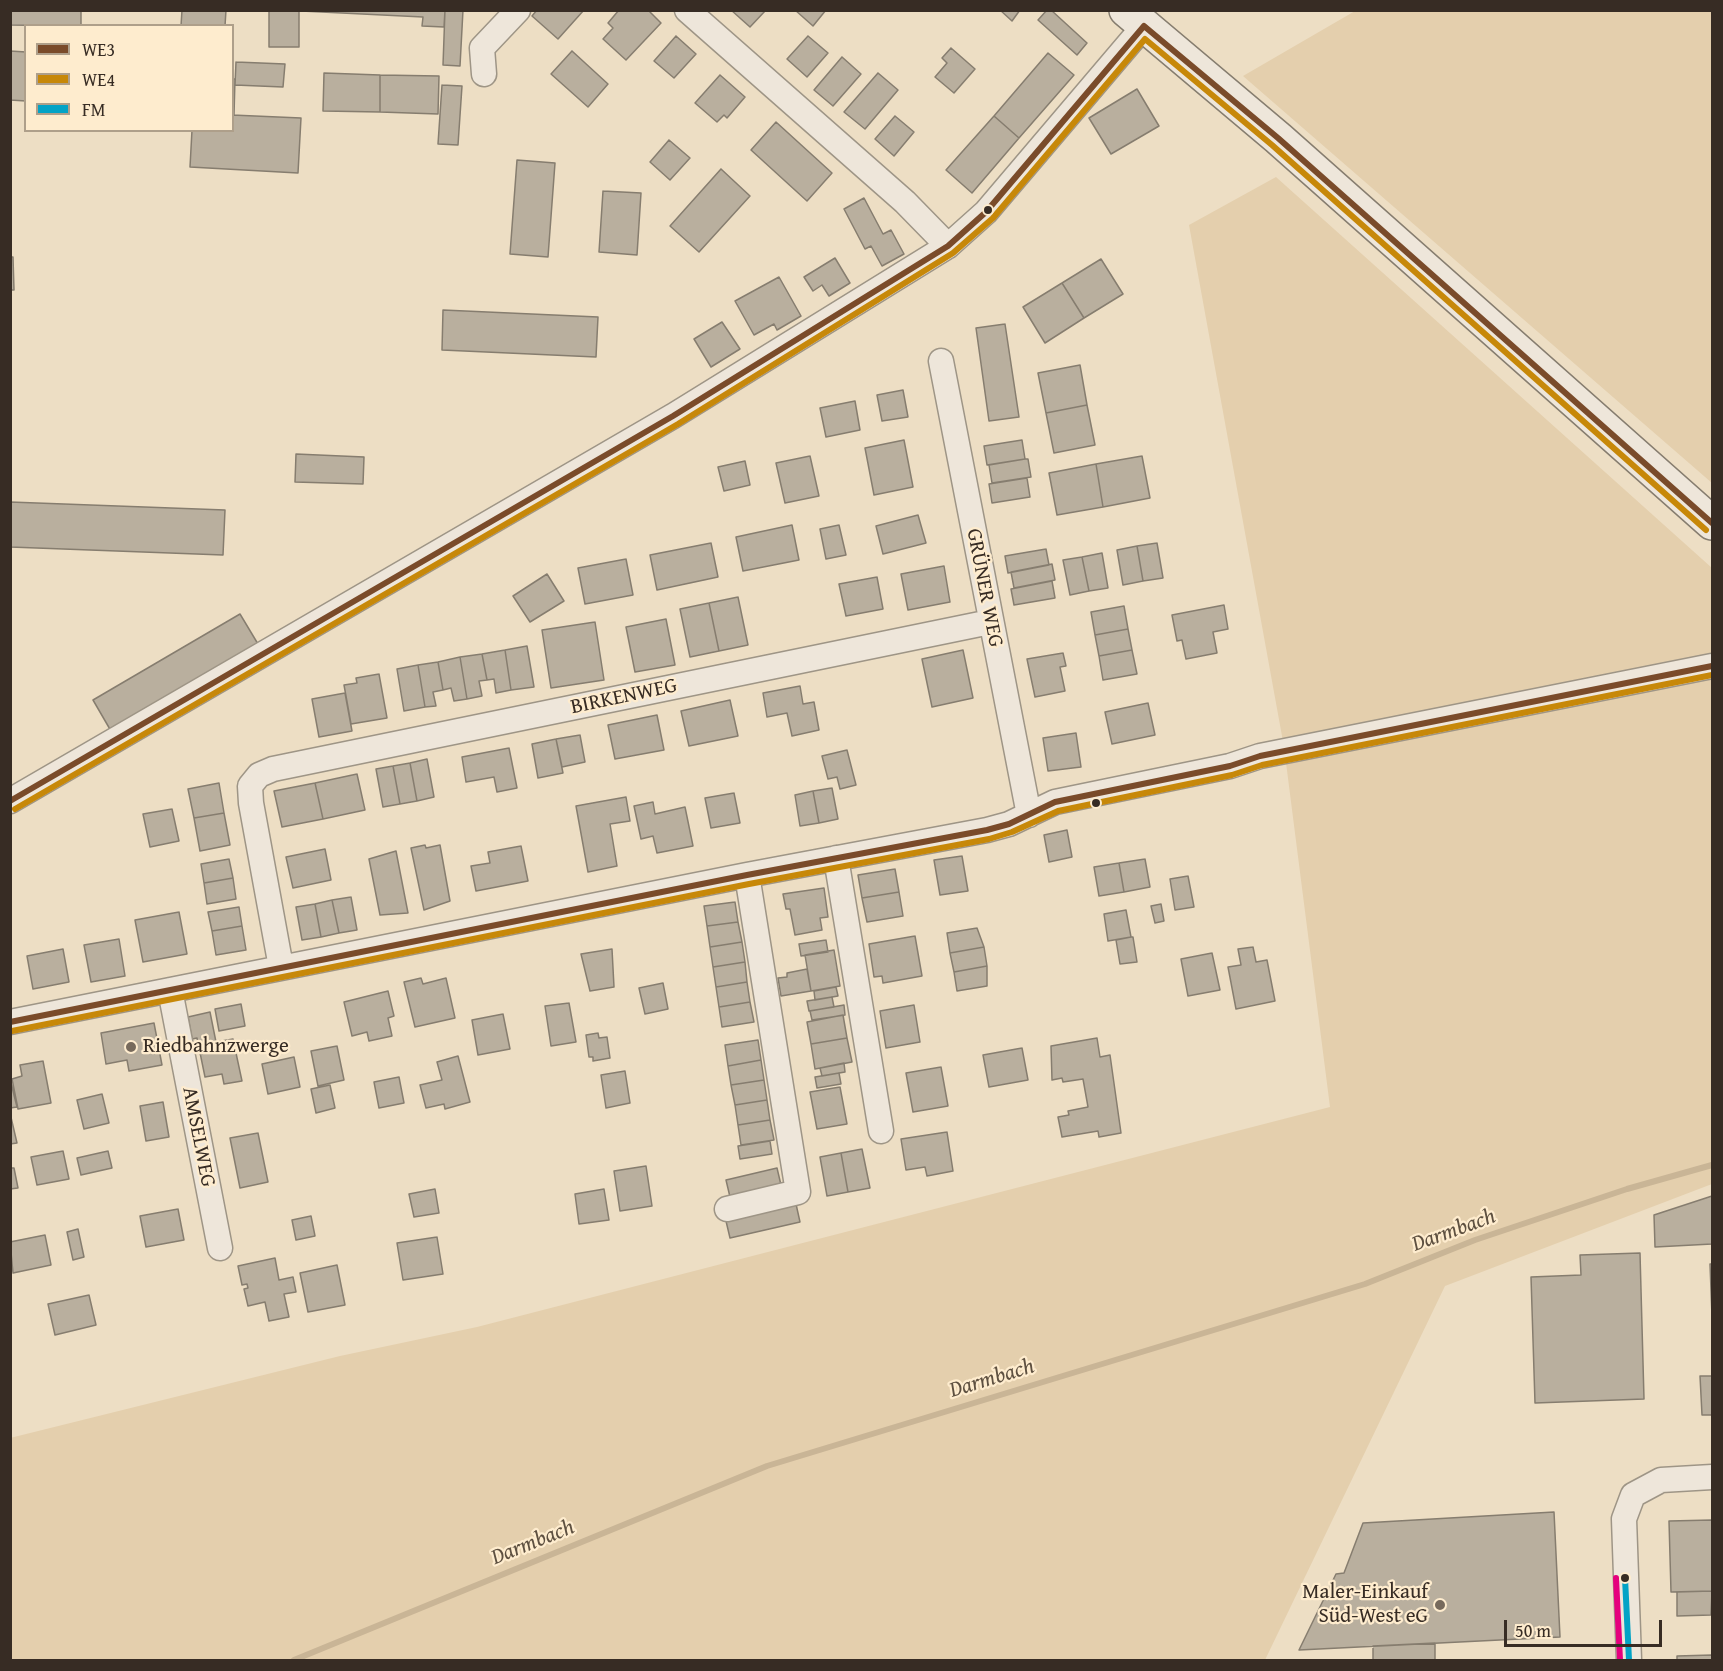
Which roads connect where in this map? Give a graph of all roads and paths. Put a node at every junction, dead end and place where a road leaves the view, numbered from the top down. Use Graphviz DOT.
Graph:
graph roads {
  1 [pos="518,10"];
  2 [pos="687,10"];
  3 [pos="1135,18"];
  4 [pos="484,74"];
  5 [pos="948,246"];
  6 [pos="941,361"];
  7 [pos="1713,523"];
  8 [pos="990,622"];
  9 [pos="1713,666"];
  10 [pos="10,801"];
  11 [pos="1029,815"];
  12 [pos="836,858"];
  13 [pos="747,875"];
  14 [pos="281,967"];
  15 [pos="170,990"];
  16 [pos="10,1022"];
  17 [pos="881,1131"];
  18 [pos="727,1209"];
  19 [pos="220,1248"];
  20 [pos="1713,1477"];
  21 [pos="1629,1660"];
  1 -- 4 [label="street"];
  2 -- 5 [label="street"];
  3 -- 5 [label="street"];
  3 -- 7 [label="main road"];
  5 -- 10 [label="street"];
  6 -- 8 [label="street, GRÜNER WEG"];
  8 -- 11 [label="street, GRÜNER WEG"];
  8 -- 14 [label="street, BIRKENWEG"];
  9 -- 11 [label="street"];
  11 -- 12 [label="street"];
  12 -- 13 [label="street"];
  12 -- 17 [label="street"];
  13 -- 14 [label="street"];
  13 -- 18 [label="street"];
  14 -- 15 [label="street"];
  15 -- 16 [label="street"];
  15 -- 19 [label="street, AMSELWEG"];
  20 -- 21 [label="street"];
}
